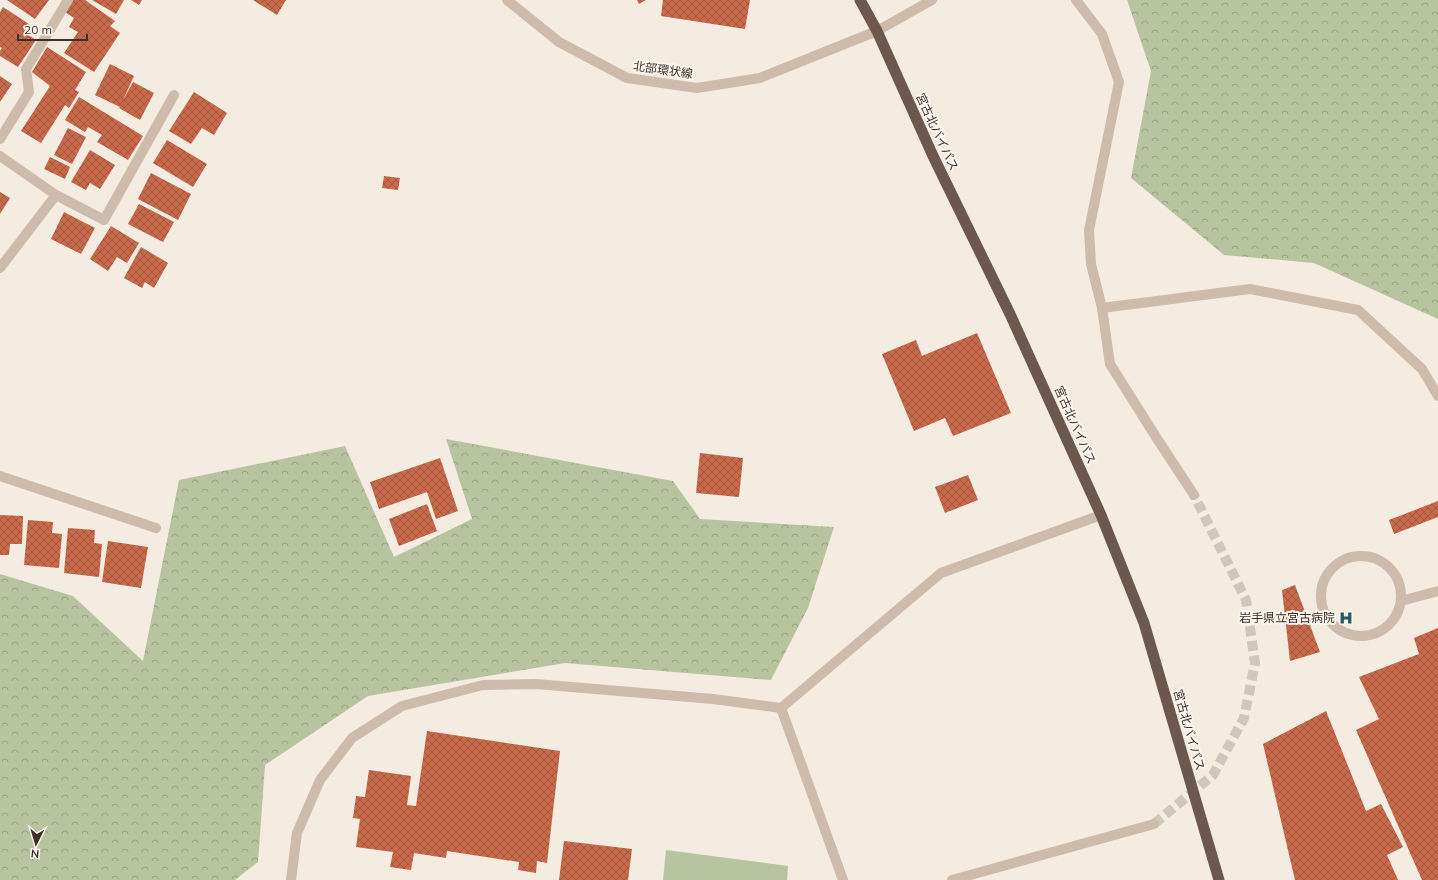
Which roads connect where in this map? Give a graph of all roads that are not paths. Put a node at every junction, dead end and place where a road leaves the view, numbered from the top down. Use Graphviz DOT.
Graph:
graph roads {
  1 [pos="68,0"];
  2 [pos="508,0"];
  3 [pos="860,0"];
  4 [pos="932,0"];
  5 [pos="1076,0"];
  6 [pos="877,31"];
  7 [pos="174,95"];
  8 [pos="0,139"];
  9 [pos="0,156"];
  10 [pos="56,195"];
  11 [pos="0,268"];
  12 [pos="1102,308"];
  13 [pos="1438,396"];
  14 [pos="0,476"];
  15 [pos="1194,495"];
  16 [pos="1101,515"];
  17 [pos="156,528"];
  18 [pos="1438,591"];
  19 [pos="1401,601"];
  20 [pos="781,708"];
  21 [pos="1154,824"];
  22 [pos="291,880"];
  23 [pos="843,880"];
  24 [pos="952,880"];
  25 [pos="1219,880"];
  1 -- 8 [label="street"];
  2 -- 6 [label="street, 北部環状線"];
  3 -- 6 [label="highway, 宮古北バイパス"];
  4 -- 6 [label="street, 北部環状線"];
  5 -- 12 [label="street"];
  6 -- 16 [label="highway, 宮古北バイパス"];
  7 -- 10 [label="street"];
  9 -- 10 [label="street"];
  10 -- 11 [label="street"];
  12 -- 13 [label="street"];
  12 -- 15 [label="street"];
  14 -- 17 [label="street"];
  16 -- 20 [label="street"];
  16 -- 25 [label="highway, 宮古北バイパス"];
  18 -- 19 [label="street"];
  19 -- 19 [label="street"];
  20 -- 22 [label="street"];
  20 -- 23 [label="street"];
  21 -- 24 [label="street"];
}
